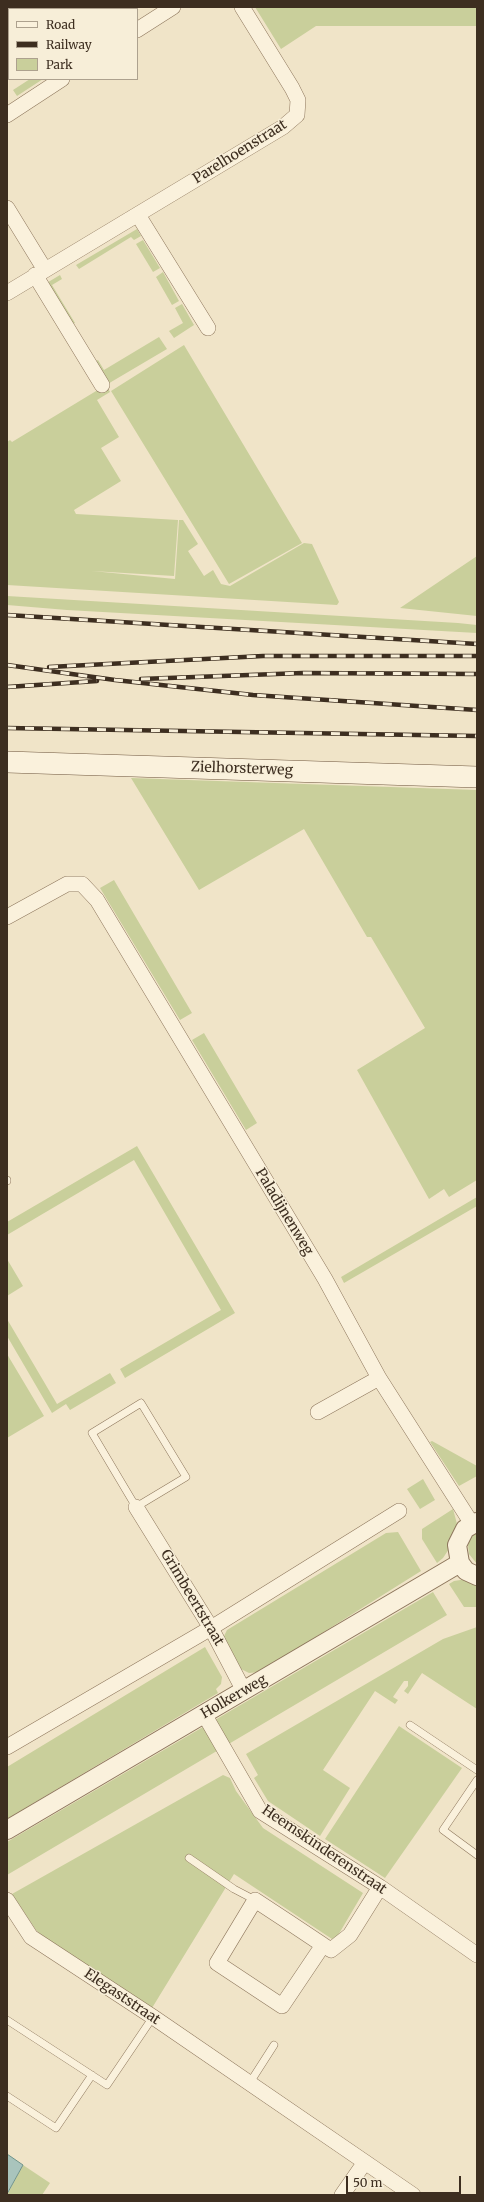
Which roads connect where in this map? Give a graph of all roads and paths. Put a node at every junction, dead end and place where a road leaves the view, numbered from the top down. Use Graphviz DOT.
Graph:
graph roads {
  1 [pos="173,7"];
  2 [pos="242,7"];
  3 [pos="138,29"];
  4 [pos="60,80"];
  5 [pos="7,115"];
  6 [pos="7,208"];
  7 [pos="138,215"];
  8 [pos="40,273"];
  9 [pos="7,293"];
  10 [pos="208,328"];
  11 [pos="102,385"];
  12 [pos="7,762"];
  13 [pos="477,777"];
  14 [pos="7,917"];
  15 [pos="379,1378"];
  16 [pos="318,1412"];
  17 [pos="136,1507"];
  18 [pos="399,1511"];
  19 [pos="474,1523"];
  20 [pos="460,1563"];
  21 [pos="477,1576"];
  22 [pos="211,1628"];
  23 [pos="244,1691"];
  24 [pos="204,1714"];
  25 [pos="410,1725"];
  26 [pos="7,1747"];
  27 [pos="477,1770"];
  28 [pos="477,1780"];
  29 [pos="7,1830"];
  30 [pos="477,1855"];
  31 [pos="189,1858"];
  32 [pos="380,1888"];
  33 [pos="7,1900"];
  34 [pos="255,1900"];
  35 [pos="323,1945"];
  36 [pos="477,1955"];
  37 [pos="153,2017"];
  38 [pos="7,2020"];
  39 [pos="274,2044"];
  40 [pos="92,2075"];
  41 [pos="249,2084"];
  42 [pos="7,2096"];
  43 [pos="364,2162"];
  44 [pos="342,2195"];
  45 [pos="413,2195"];
  1 -- 3 [label="street"];
  2 -- 7 [label="street, Parelhoenstraat"];
  4 -- 5 [label="street"];
  6 -- 8 [label="street"];
  7 -- 8 [label="street, Parelhoenstraat"];
  7 -- 10 [label="street"];
  8 -- 9 [label="street, Parelhoenstraat"];
  8 -- 11 [label="street"];
  12 -- 13 [label="main road, Zielhorsterweg"];
  14 -- 15 [label="street, Paladijnenweg"];
  15 -- 16 [label="street"];
  15 -- 19 [label="street, Paladijnenweg"];
  17 -- 17 [label="lane"];
  17 -- 22 [label="street, Grimbeertstraat"];
  18 -- 22 [label="street"];
  19 -- 20 [label="street"];
  20 -- 21 [label="street"];
  20 -- 23 [label="street, Holkerweg"];
  22 -- 23 [label="street, Grimbeertstraat"];
  22 -- 26 [label="street"];
  23 -- 24 [label="street, Holkerweg"];
  24 -- 29 [label="street, Holkerweg"];
  24 -- 32 [label="street, Heemskinderenstraat"];
  25 -- 27 [label="lane"];
  28 -- 30 [label="lane"];
  31 -- 34 [label="lane"];
  32 -- 35 [label="street"];
  32 -- 36 [label="street, Heemskinderenstraat"];
  33 -- 37 [label="street, Elegaststraat"];
  34 -- 35 [label="street"];
  34 -- 35 [label="street"];
  37 -- 40 [label="lane"];
  37 -- 41 [label="street, Elegaststraat"];
  38 -- 40 [label="lane"];
  39 -- 41 [label="lane"];
  40 -- 42 [label="lane"];
  41 -- 43 [label="street, Elegaststraat"];
  43 -- 44 [label="street"];
  43 -- 45 [label="street, Elegaststraat"];
}
